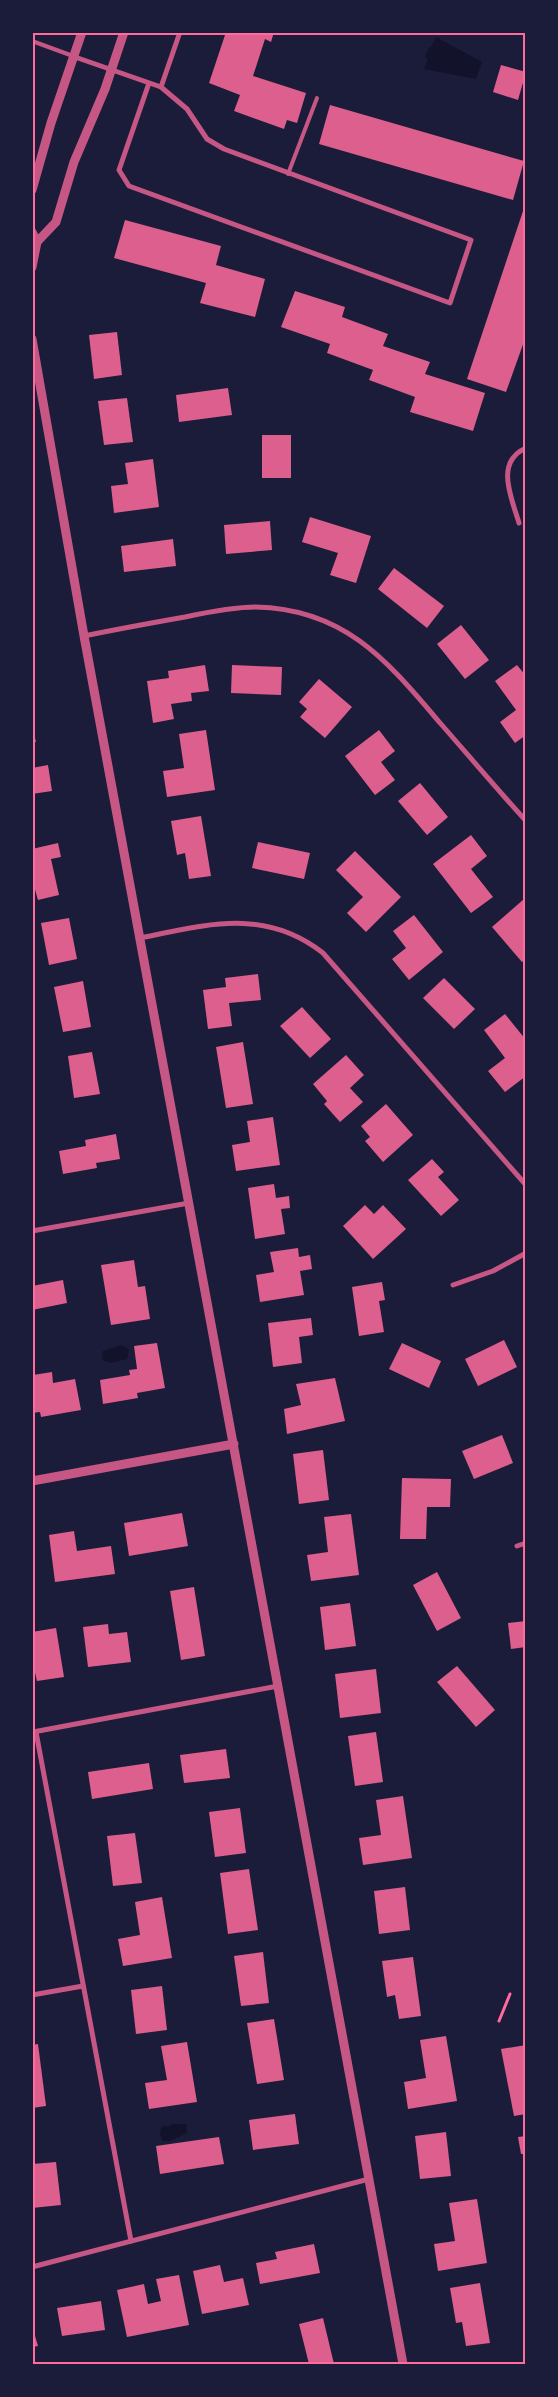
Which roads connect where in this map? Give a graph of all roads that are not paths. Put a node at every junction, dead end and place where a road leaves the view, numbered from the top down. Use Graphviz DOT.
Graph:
graph roads {
  1 [pos="82,32"];
  2 [pos="124,32"];
  3 [pos="180,32"];
  4 [pos="32,42"];
  5 [pos="75,57"];
  6 [pos="112,70"];
  7 [pos="149,83"];
  8 [pos="161,87"];
  9 [pos="316,98"];
  10 [pos="288,174"];
  11 [pos="32,190"];
  12 [pos="32,232"];
  13 [pos="35,241"];
  14 [pos="32,267"];
  15 [pos="32,339"];
  16 [pos="526,448"];
  17 [pos="518,523"];
  18 [pos="84,636"];
  19 [pos="526,821"];
  20 [pos="140,938"];
  21 [pos="526,1185"];
  22 [pos="189,1203"];
  23 [pos="32,1230"];
  24 [pos="526,1253"];
  25 [pos="454,1285"];
  26 [pos="234,1444"];
  27 [pos="32,1481"];
  28 [pos="526,1543"];
  29 [pos="517,1546"];
  30 [pos="278,1686"];
  31 [pos="34,1732"];
  32 [pos="83,1986"];
  33 [pos="32,1995"];
  34 [pos="369,2179"];
  35 [pos="131,2241"];
  36 [pos="32,2267"];
  37 [pos="403,2364"];
  1 -- 5 [label="street"];
  2 -- 6 [label="street"];
  3 -- 8 [label="street"];
  4 -- 5 [label="lane"];
  5 -- 6 [label="street"];
  5 -- 11 [label="street"];
  6 -- 7 [label="street"];
  6 -- 13 [label="street"];
  7 -- 8 [label="street"];
  7 -- 10 [label="street"];
  8 -- 10 [label="street"];
  9 -- 10 [label="lane"];
  12 -- 13 [label="street"];
  13 -- 14 [label="street"];
  15 -- 18 [label="street"];
  16 -- 17 [label="street"];
  18 -- 19 [label="street"];
  18 -- 20 [label="street"];
  20 -- 21 [label="street"];
  20 -- 22 [label="street"];
  22 -- 23 [label="street"];
  22 -- 26 [label="street"];
  24 -- 25 [label="street"];
  26 -- 27 [label="street"];
  26 -- 30 [label="street"];
  28 -- 29 [label="street"];
  30 -- 31 [label="street"];
  30 -- 34 [label="street"];
  31 -- 32 [label="street"];
  32 -- 33 [label="street"];
  32 -- 35 [label="street"];
  34 -- 35 [label="street"];
  34 -- 37 [label="street"];
  35 -- 36 [label="street"];
}
